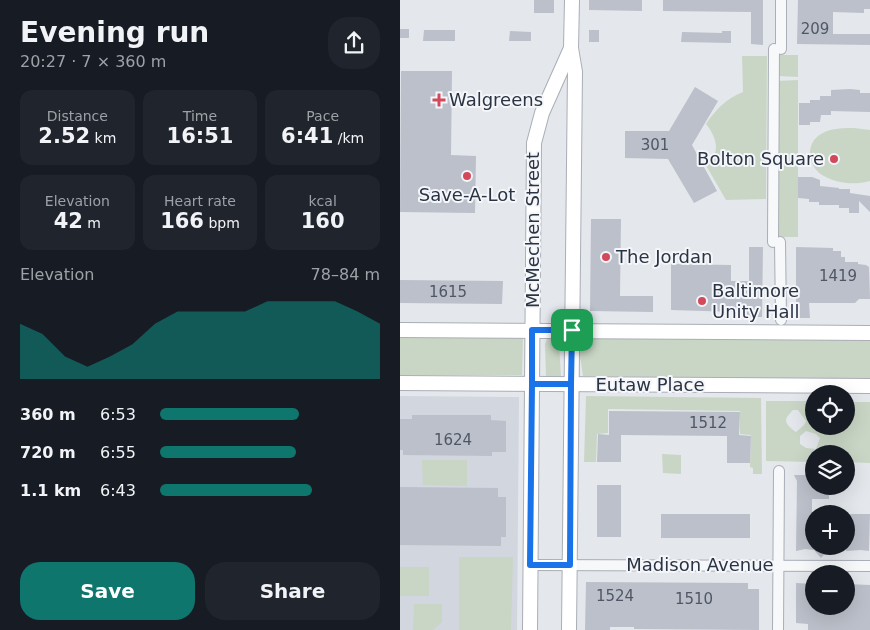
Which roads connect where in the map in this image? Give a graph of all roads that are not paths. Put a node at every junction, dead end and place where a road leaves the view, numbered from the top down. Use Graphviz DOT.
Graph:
graph roads {
  1 [pos="572,0"];
  2 [pos="781,0"];
  3 [pos="571,48"];
  4 [pos="781,320"];
  5 [pos="400,330"];
  6 [pos="532,330"];
  7 [pos="572,330"];
  8 [pos="870,333"];
  9 [pos="400,384"];
  10 [pos="532,384"];
  11 [pos="571,384"];
  12 [pos="870,386"];
  13 [pos="779,471"];
  14 [pos="530,565"];
  15 [pos="570,565"];
  16 [pos="778,566"];
  17 [pos="870,566"];
  18 [pos="530,630"];
  19 [pos="569,630"];
  20 [pos="778,630"];
  1 -- 3 [label="street, McMechen Street"];
  2 -- 4 [label="street"];
  3 -- 6 [label="street, McMechen Street"];
  3 -- 7 [label="street, McMechen Street"];
  5 -- 6 [label="street"];
  6 -- 7 [label="street"];
  6 -- 10 [label="street, McMechen Street"];
  7 -- 8 [label="street"];
  7 -- 11 [label="street, McMechen Street"];
  9 -- 10 [label="street, Eutaw Place"];
  10 -- 11 [label="street, Eutaw Place"];
  10 -- 14 [label="street, McMechen Street"];
  11 -- 12 [label="street, Eutaw Place"];
  11 -- 15 [label="street, McMechen Street"];
  13 -- 16 [label="street"];
  14 -- 15 [label="street, Madison Avenue"];
  14 -- 18 [label="street, McMechen Street"];
  15 -- 16 [label="street, Madison Avenue"];
  15 -- 19 [label="street, McMechen Street"];
  16 -- 17 [label="street, Madison Avenue"];
  16 -- 20 [label="street"];
}
